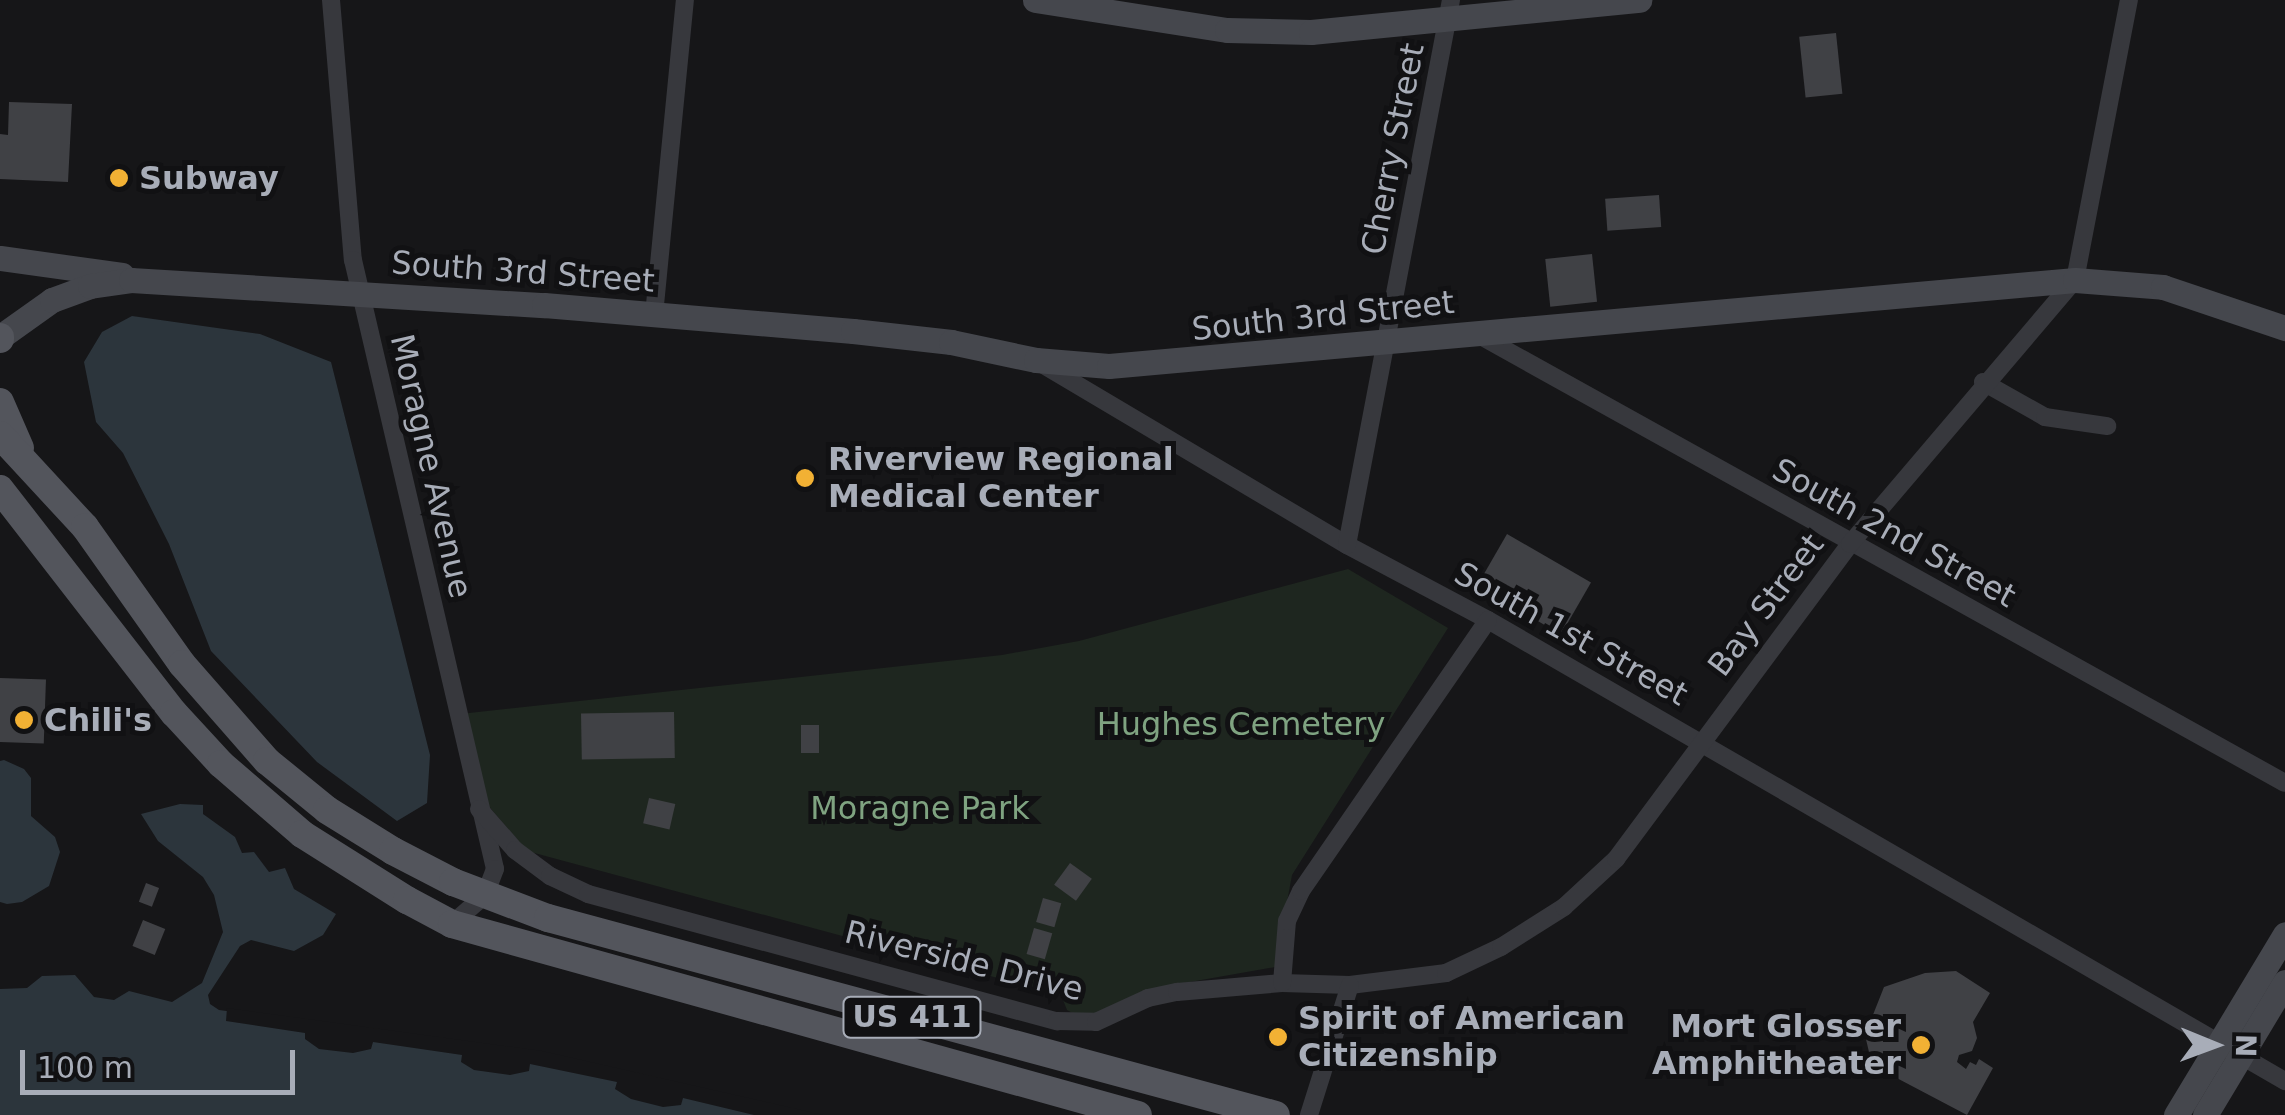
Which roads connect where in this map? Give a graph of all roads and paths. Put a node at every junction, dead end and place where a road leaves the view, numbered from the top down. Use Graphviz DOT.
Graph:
graph roads {
  1 [pos="330,0"];
  2 [pos="685,0"];
  3 [pos="1036,0"];
  4 [pos="1639,0"];
  5 [pos="2129,0"];
  6 [pos="1124,6"];
  7 [pos="1449,9"];
  8 [pos="0,258"];
  9 [pos="151,280"];
  10 [pos="2075,280"];
  11 [pos="362,293"];
  12 [pos="654,314"];
  13 [pos="2285,328"];
  14 [pos="1476,334"];
  15 [pos="0,338"];
  16 [pos="1387,342"];
  17 [pos="1036,360"];
  18 [pos="1983,382"];
  19 [pos="0,402"];
  20 [pos="2107,426"];
  21 [pos="0,435"];
  22 [pos="27,463"];
  23 [pos="0,489"];
  24 [pos="1850,544"];
  25 [pos="1347,545"];
  26 [pos="1488,620"];
  27 [pos="1700,742"];
  28 [pos="2285,783"];
  29 [pos="478,808"];
  30 [pos="484,895"];
  31 [pos="452,924"];
  32 [pos="2285,934"];
  33 [pos="2285,982"];
  34 [pos="1282,984"];
  35 [pos="1350,985"];
  36 [pos="2230,1048"];
  37 [pos="2285,1081"];
  38 [pos="1138,1115"];
  39 [pos="1276,1115"];
  40 [pos="1308,1115"];
  41 [pos="2176,1115"];
  42 [pos="2205,1115"];
  1 -- 11 [label="street, Moragne Avenue"];
  2 -- 12 [label="street"];
  3 -- 6 [label="main road"];
  4 -- 7 [label="main road"];
  5 -- 10 [label="street"];
  6 -- 7 [label="main road"];
  7 -- 16 [label="street, Cherry Street"];
  8 -- 9 [label="main road"];
  9 -- 11 [label="main road, South 3rd Street"];
  9 -- 15 [label="main road"];
  10 -- 13 [label="main road, South 3rd Street"];
  10 -- 14 [label="main road, South 3rd Street"];
  10 -- 18 [label="street, Bay Street"];
  11 -- 12 [label="main road, South 3rd Street"];
  11 -- 29 [label="street, Moragne Avenue"];
  12 -- 17 [label="main road, South 3rd Street"];
  14 -- 16 [label="main road, South 3rd Street"];
  14 -- 24 [label="street, South 2nd Street"];
  16 -- 17 [label="main road, South 3rd Street"];
  16 -- 25 [label="street, Cherry Street"];
  17 -- 25 [label="street, South 1st Street"];
  18 -- 20 [label="street"];
  18 -- 24 [label="street, Bay Street"];
  19 -- 22 [label="main road"];
  21 -- 22 [label="main road, US 411"];
  22 -- 30 [label="main road, US 411"];
  23 -- 31 [label="main road, US 411"];
  24 -- 27 [label="street, Bay Street"];
  24 -- 28 [label="street, South 2nd Street"];
  25 -- 26 [label="street, South 1st Street"];
  26 -- 27 [label="street, South 1st Street"];
  26 -- 34 [label="street"];
  27 -- 35 [label="street, Bay Street"];
  27 -- 36 [label="street, South 1st Street"];
  29 -- 30 [label="street, Moragne Avenue"];
  29 -- 34 [label="street, Riverside Drive"];
  30 -- 31 [label="street"];
  30 -- 39 [label="main road, US 411"];
  31 -- 38 [label="main road, US 411"];
  32 -- 36 [label="main road"];
  33 -- 36 [label="main road"];
  34 -- 35 [label="street, Riverside Drive"];
  35 -- 40 [label="street"];
  36 -- 37 [label="street, South 1st Street"];
  36 -- 41 [label="main road"];
  36 -- 42 [label="main road"];
}
